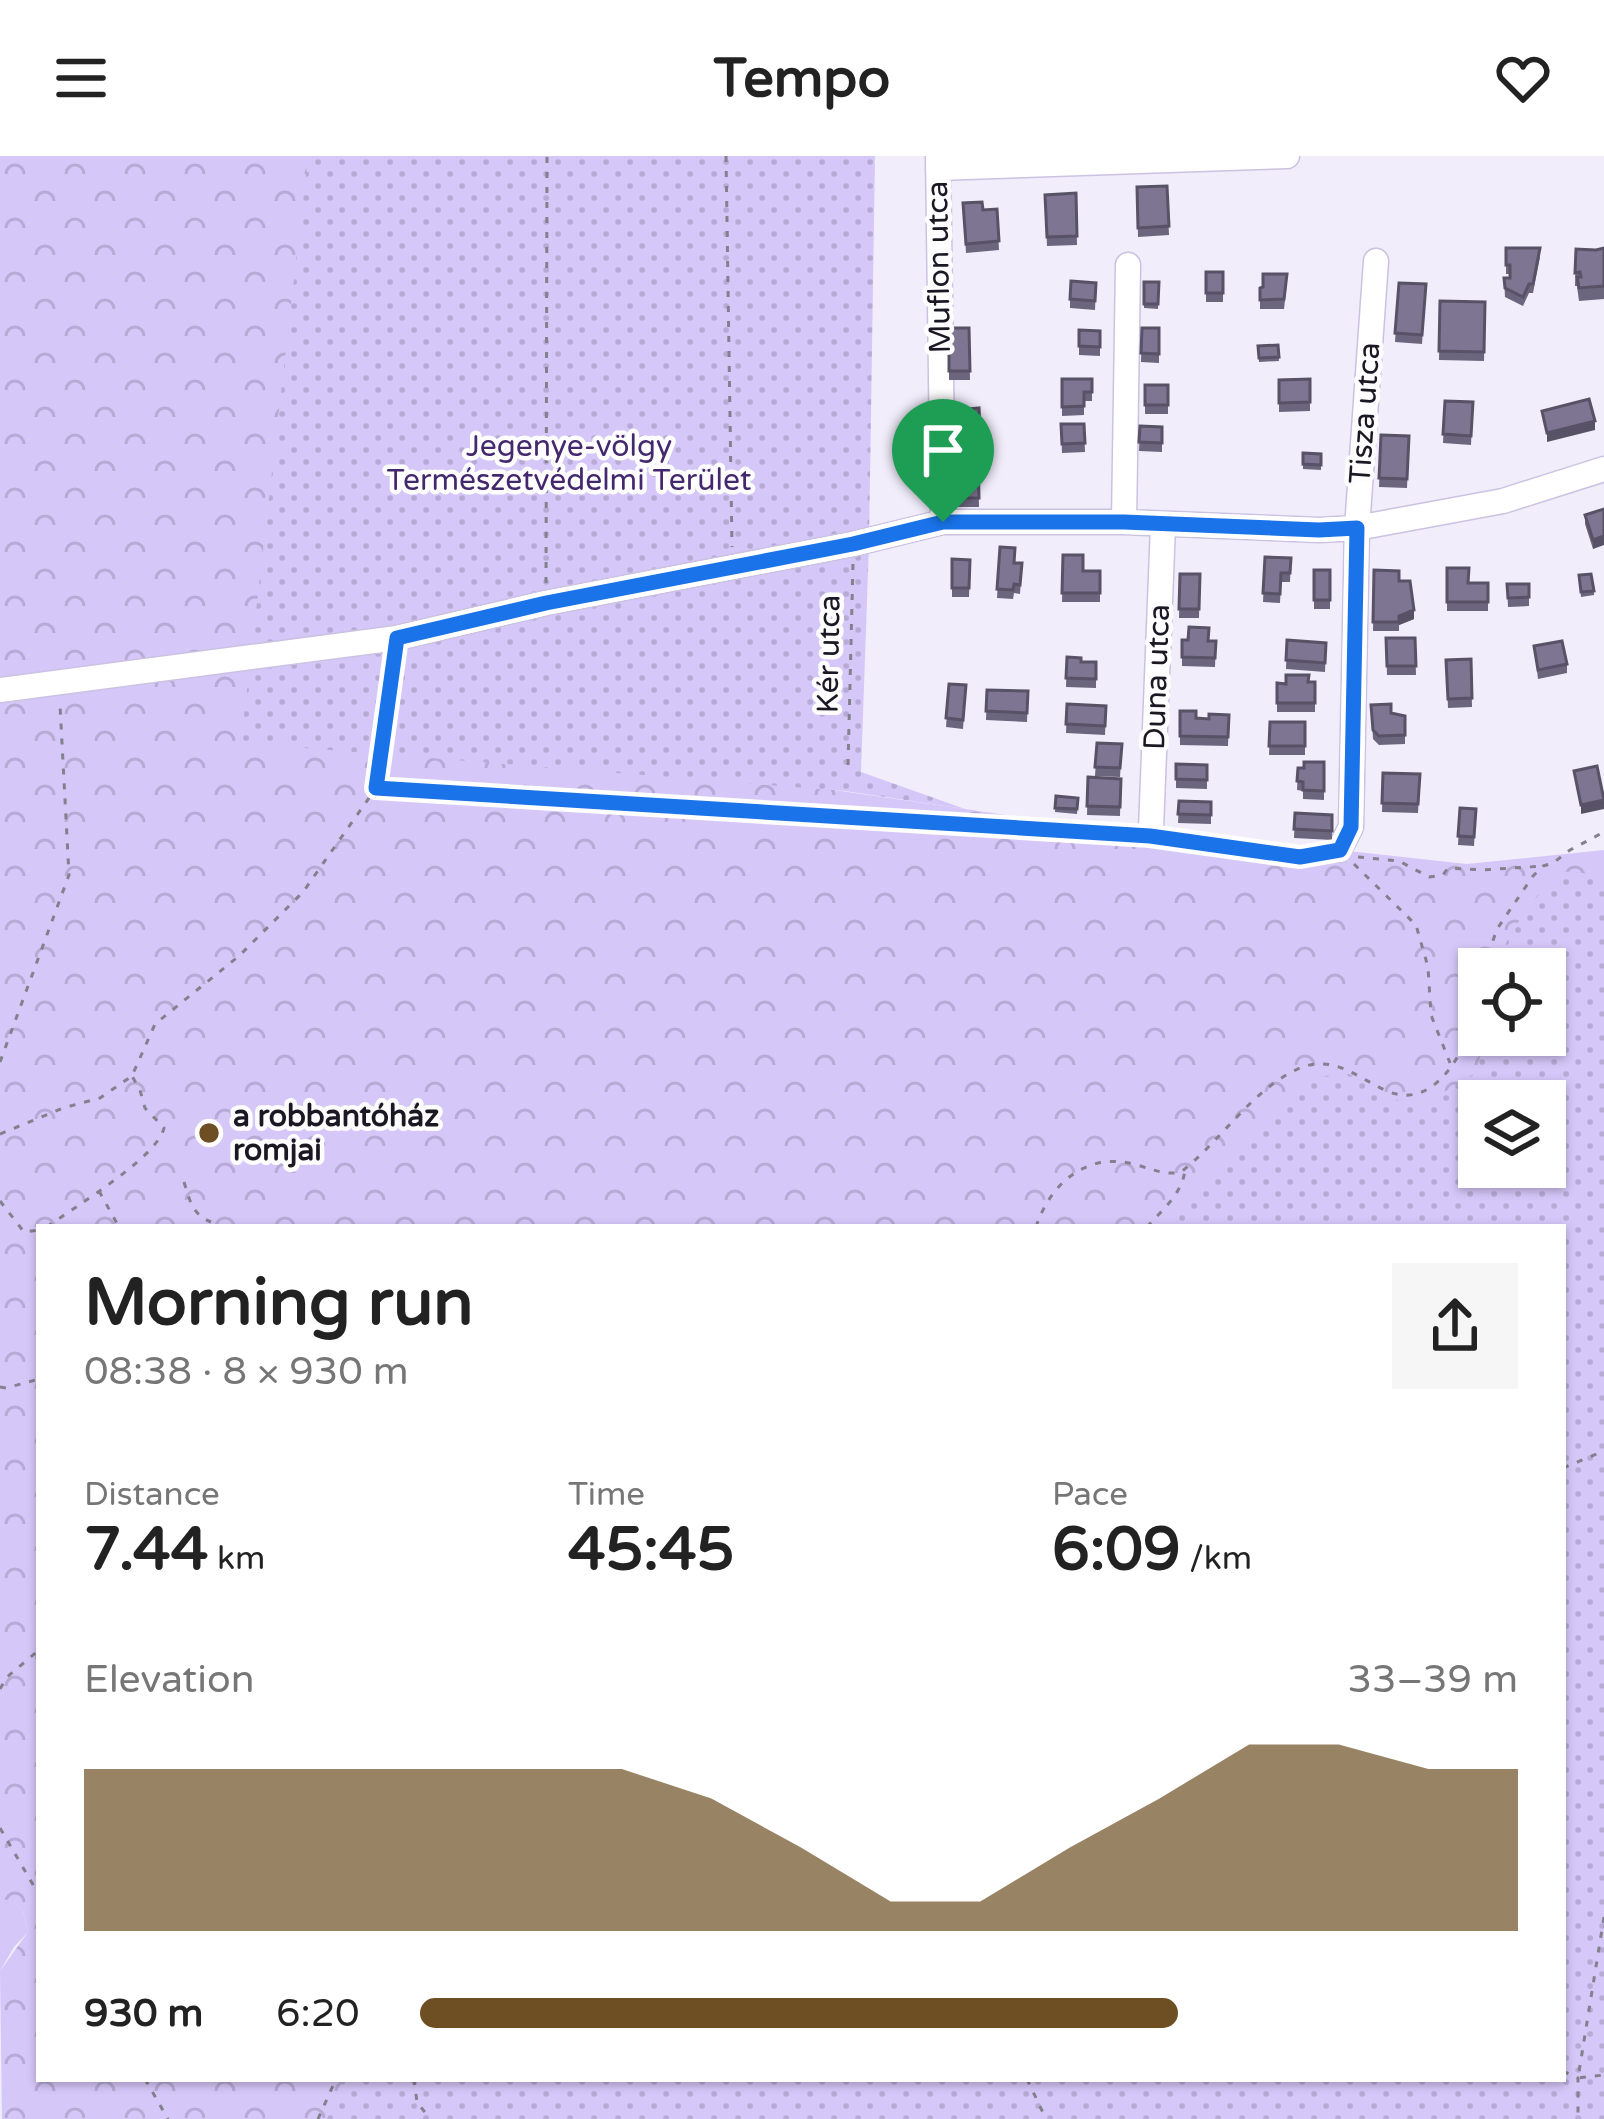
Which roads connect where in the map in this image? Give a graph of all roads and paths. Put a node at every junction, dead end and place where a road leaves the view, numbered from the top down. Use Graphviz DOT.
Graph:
graph roads {
  1 [pos="547,156"];
  2 [pos="725,156"];
  3 [pos="1287,156"];
  4 [pos="938,162"];
  5 [pos="1376,261"];
  6 [pos="1128,265"];
  7 [pos="1604,469"];
  8 [pos="943,522"];
  9 [pos="1124,522"];
  10 [pos="1162,525"];
  11 [pos="1357,528"];
  12 [pos="853,544"];
  13 [pos="732,567"];
  14 [pos="546,603"];
  15 [pos="397,638"];
  16 [pos="59,682"];
  17 [pos="0,690"];
  18 [pos="848,765"];
  19 [pos="376,788"];
  20 [pos="1151,832"];
  21 [pos="1604,832"];
  22 [pos="1340,850"];
  23 [pos="1543,866"];
  24 [pos="1491,948"];
  25 [pos="1458,1054"];
  26 [pos="0,1062"];
  27 [pos="1451,1065"];
  28 [pos="132,1076"];
  29 [pos="0,1134"];
  30 [pos="1185,1168"];
  31 [pos="184,1183"];
  32 [pos="98,1190"];
  33 [pos="0,1201"];
  34 [pos="211,1222"];
  35 [pos="50,1224"];
  36 [pos="117,1224"];
  37 [pos="1037,1224"];
  38 [pos="1150,1224"];
  39 [pos="36,1230"];
  40 [pos="36,1379"];
  41 [pos="0,1387"];
  42 [pos="1604,1451"];
  43 [pos="1566,1467"];
  44 [pos="36,1652"];
  45 [pos="0,1688"];
  46 [pos="0,1828"];
  47 [pos="36,1890"];
  48 [pos="1604,1917"];
  49 [pos="1566,2072"];
  50 [pos="1604,2075"];
  51 [pos="1578,2078"];
  52 [pos="147,2082"];
  53 [pos="335,2082"];
  54 [pos="414,2082"];
  55 [pos="1028,2082"];
  56 [pos="168,2119"];
  57 [pos="318,2119"];
  58 [pos="430,2119"];
  59 [pos="1046,2119"];
  60 [pos="1578,2119"];
  1 -- 14 [label="path"];
  2 -- 13 [label="path"];
  3 -- 4 [label="street"];
  4 -- 8 [label="street, Muflon utca"];
  5 -- 11 [label="street, Tisza utca"];
  6 -- 9 [label="street"];
  7 -- 11 [label="street"];
  8 -- 9 [label="street"];
  8 -- 12 [label="street"];
  9 -- 10 [label="street"];
  10 -- 11 [label="street"];
  10 -- 20 [label="street, Duna utca"];
  11 -- 22 [label="street, Tisza utca"];
  12 -- 13 [label="street"];
  12 -- 18 [label="path, Kér utca"];
  13 -- 14 [label="street"];
  14 -- 15 [label="street"];
  15 -- 16 [label="street"];
  15 -- 19 [label="path"];
  16 -- 17 [label="street"];
  16 -- 26 [label="path"];
  19 -- 20 [label="path"];
  19 -- 28 [label="path"];
  20 -- 22 [label="path"];
  21 -- 23 [label="path"];
  22 -- 23 [label="path"];
  22 -- 27 [label="path"];
  23 -- 24 [label="path"];
  25 -- 27 [label="path"];
  27 -- 30 [label="path"];
  28 -- 29 [label="path"];
  28 -- 32 [label="path"];
  30 -- 37 [label="path"];
  30 -- 38 [label="path"];
  31 -- 34 [label="path"];
  32 -- 35 [label="path"];
  32 -- 36 [label="path"];
  33 -- 39 [label="path"];
  40 -- 41 [label="path"];
  42 -- 43 [label="path"];
  44 -- 45 [label="path"];
  46 -- 47 [label="path"];
  48 -- 51 [label="path"];
  49 -- 51 [label="path"];
  50 -- 51 [label="path"];
  51 -- 60 [label="path"];
  52 -- 56 [label="path"];
  53 -- 57 [label="path"];
  54 -- 58 [label="path"];
  55 -- 59 [label="path"];
}
